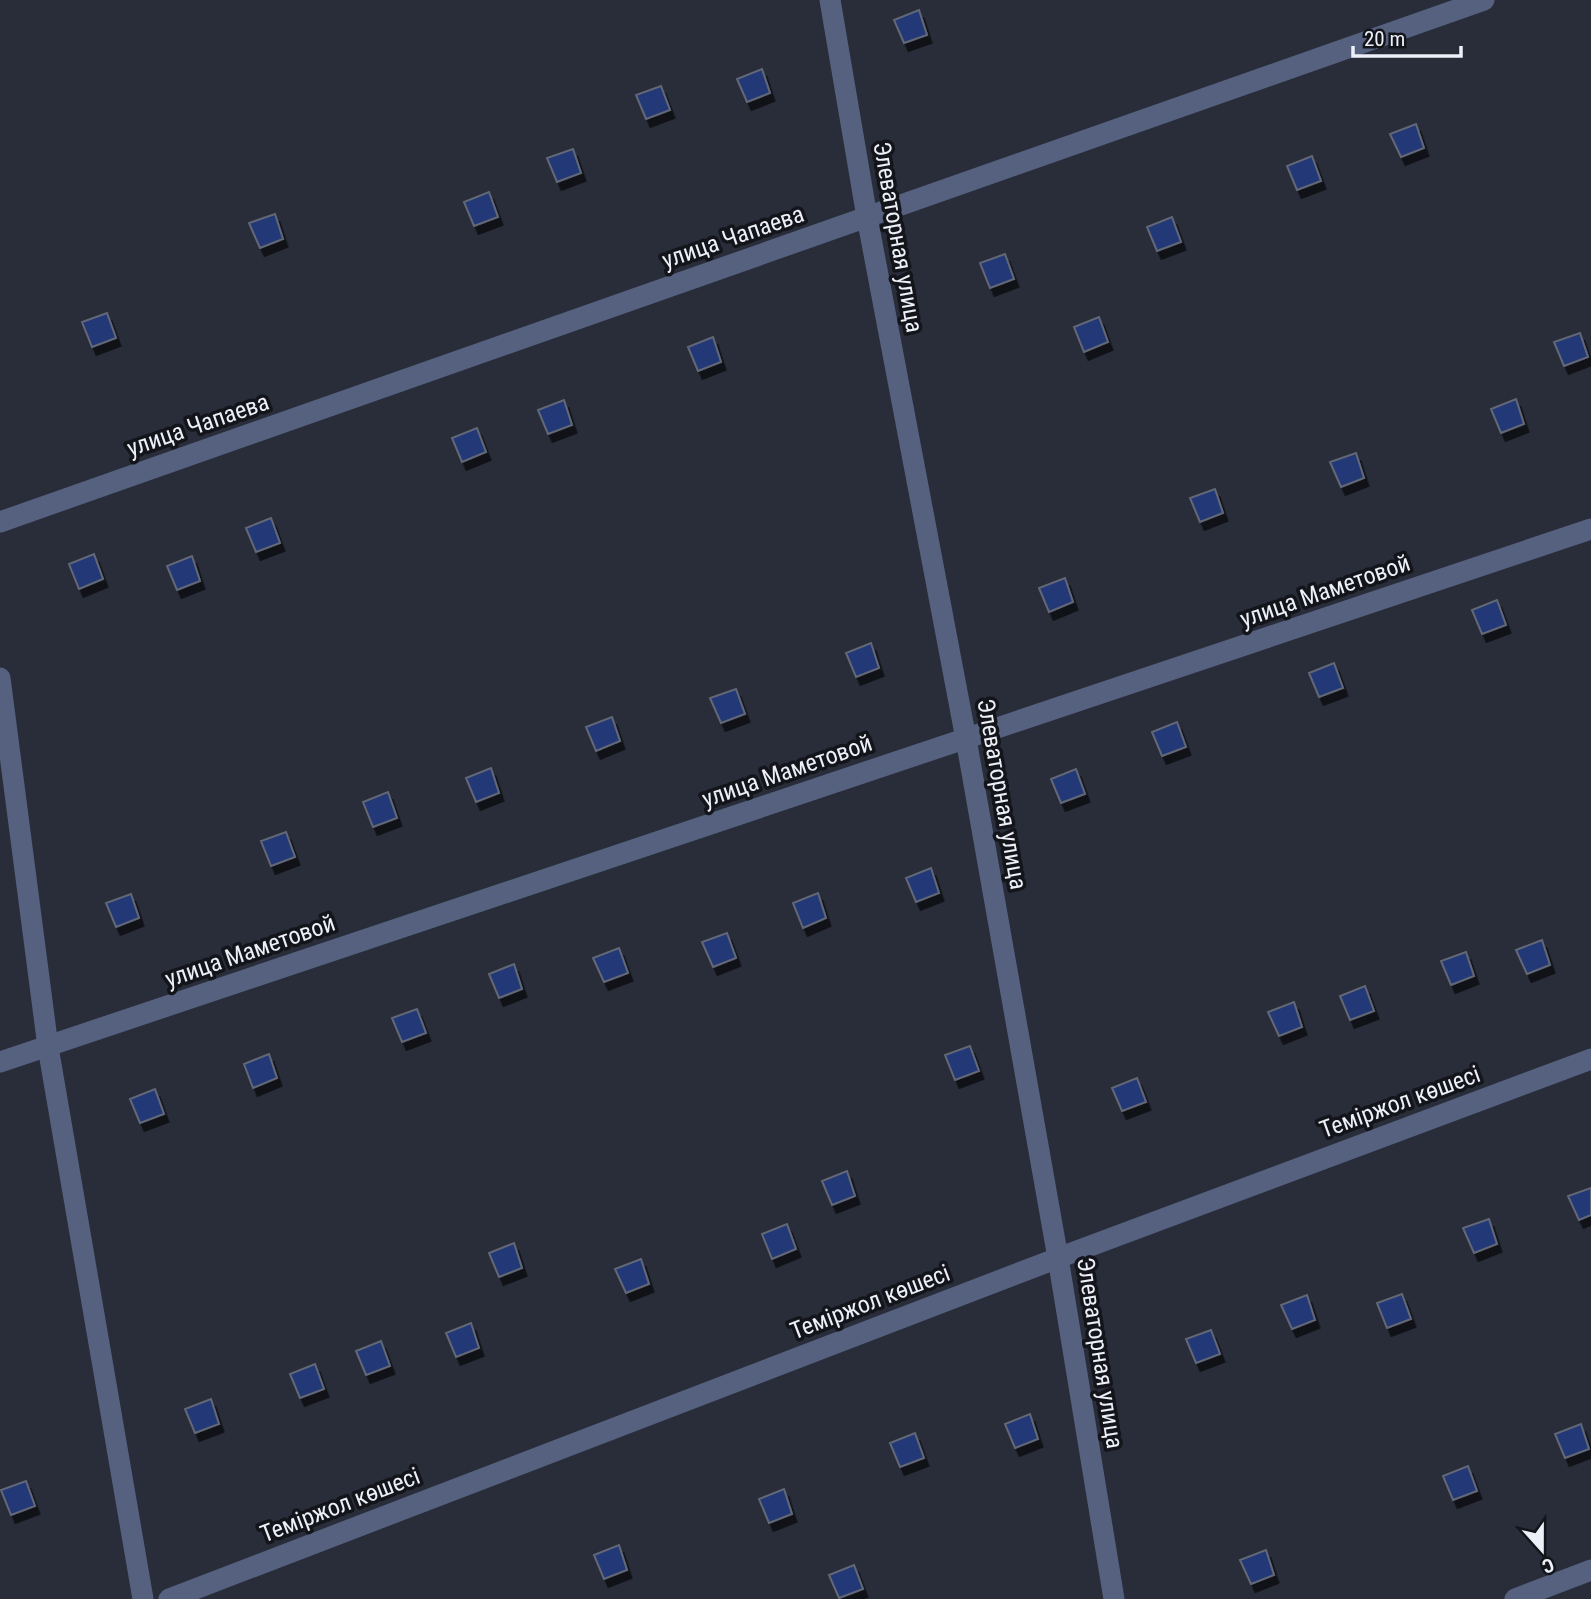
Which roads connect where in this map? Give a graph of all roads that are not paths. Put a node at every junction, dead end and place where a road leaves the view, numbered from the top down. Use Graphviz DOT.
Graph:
graph roads {
  1 [pos="830,0"];
  2 [pos="1484,0"];
  3 [pos="867,217"];
  4 [pos="0,522"];
  5 [pos="1591,530"];
  6 [pos="0,678"];
  7 [pos="966,739"];
  8 [pos="48,1046"];
  9 [pos="1591,1059"];
  10 [pos="0,1062"];
  11 [pos="1058,1258"];
  12 [pos="1591,1570"];
  13 [pos="143,1599"];
  14 [pos="169,1599"];
  15 [pos="1114,1599"];
  16 [pos="1515,1599"];
  1 -- 3 [label="street, Элеваторная улица"];
  2 -- 3 [label="street, улица Чапаева"];
  3 -- 4 [label="street, улица Чапаева"];
  3 -- 7 [label="street, Элеваторная улица"];
  5 -- 7 [label="street, улица Маметовой"];
  6 -- 8 [label="street"];
  7 -- 8 [label="street, улица Маметовой"];
  7 -- 11 [label="street, Элеваторная улица"];
  8 -- 10 [label="street, улица Маметовой"];
  8 -- 13 [label="street"];
  9 -- 11 [label="street, Теміржол көшесі"];
  11 -- 14 [label="street, Теміржол көшесі"];
  11 -- 15 [label="street, Элеваторная улица"];
  12 -- 16 [label="street"];
}
